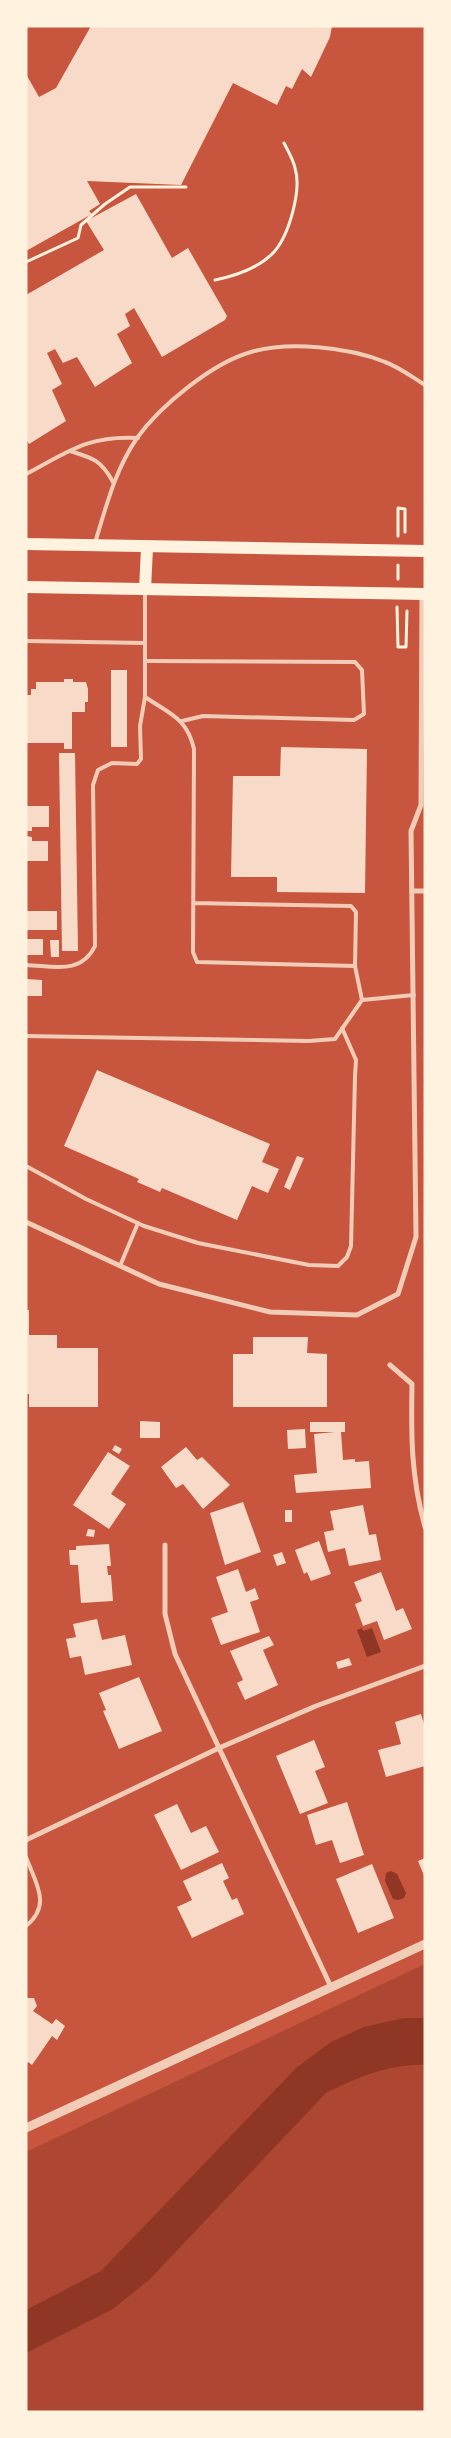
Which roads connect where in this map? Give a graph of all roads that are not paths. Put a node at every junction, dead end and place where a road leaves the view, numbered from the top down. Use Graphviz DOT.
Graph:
graph roads {
  1 [pos="425,385"];
  2 [pos="138,438"];
  3 [pos="70,451"];
  4 [pos="26,474"];
  5 [pos="113,482"];
  6 [pos="26,544"];
  7 [pos="94,546"];
  8 [pos="147,548"];
  9 [pos="425,551"];
  10 [pos="26,587"];
  11 [pos="145,589"];
  12 [pos="424,594"];
  13 [pos="26,640"];
  14 [pos="145,644"];
  15 [pos="145,660"];
  16 [pos="145,697"];
  17 [pos="182,721"];
  18 [pos="423,741"];
  19 [pos="412,891"];
  20 [pos="425,891"];
  21 [pos="193,903"];
  22 [pos="26,965"];
  23 [pos="356,966"];
  24 [pos="414,995"];
  25 [pos="362,1000"];
  26 [pos="342,1028"];
  27 [pos="26,1036"];
  28 [pos="26,1166"];
  29 [pos="26,1222"];
  30 [pos="138,1223"];
  31 [pos="120,1266"];
  32 [pos="390,1365"];
  33 [pos="425,1527"];
  34 [pos="165,1545"];
  35 [pos="425,1666"];
  36 [pos="219,1748"];
  37 [pos="26,1840"];
  38 [pos="26,1857"];
  39 [pos="26,1926"];
  40 [pos="425,1944"];
  41 [pos="332,1987"];
  42 [pos="26,2128"];
  1 -- 2 [label="lane"];
  2 -- 3 [label="lane"];
  2 -- 5 [label="lane"];
  3 -- 4 [label="lane"];
  3 -- 5 [label="lane"];
  5 -- 7 [label="lane"];
  6 -- 7 [label="main road"];
  7 -- 8 [label="main road"];
  8 -- 9 [label="main road"];
  8 -- 11 [label="main road"];
  10 -- 11 [label="main road"];
  11 -- 12 [label="main road"];
  11 -- 14 [label="lane"];
  12 -- 18 [label="street"];
  13 -- 14 [label="lane"];
  14 -- 15 [label="lane"];
  15 -- 16 [label="lane"];
  15 -- 17 [label="lane"];
  16 -- 17 [label="lane"];
  16 -- 22 [label="lane"];
  17 -- 21 [label="lane"];
  18 -- 19 [label="street"];
  19 -- 20 [label="street"];
  19 -- 24 [label="street"];
  21 -- 23 [label="lane"];
  21 -- 23 [label="lane"];
  23 -- 25 [label="lane"];
  24 -- 25 [label="lane"];
  24 -- 31 [label="street"];
  25 -- 26 [label="lane"];
  26 -- 27 [label="lane"];
  26 -- 30 [label="lane"];
  28 -- 30 [label="lane"];
  29 -- 31 [label="street"];
  30 -- 31 [label="lane"];
  32 -- 33 [label="street"];
  34 -- 36 [label="street"];
  35 -- 36 [label="street"];
  36 -- 37 [label="street"];
  36 -- 41 [label="street"];
  38 -- 39 [label="lane"];
  40 -- 41 [label="street"];
  41 -- 42 [label="street"];
}
